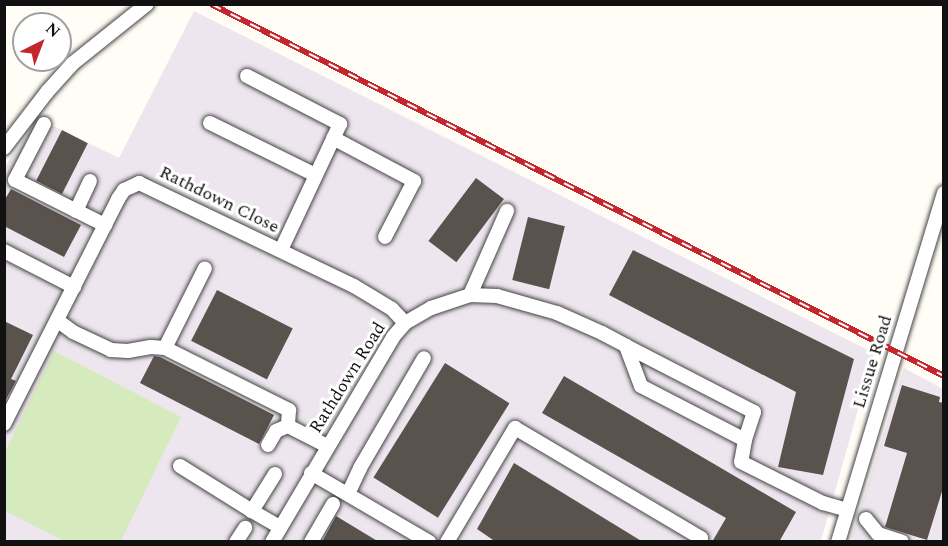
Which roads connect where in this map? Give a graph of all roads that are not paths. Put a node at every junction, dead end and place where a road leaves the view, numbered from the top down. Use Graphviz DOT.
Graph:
graph roads {
  1 [pos="147,4"];
  2 [pos="247,76"];
  3 [pos="210,123"];
  4 [pos="44,124"];
  5 [pos="333,138"];
  6 [pos="4,148"];
  7 [pos="315,175"];
  8 [pos="10,181"];
  9 [pos="90,181"];
  10 [pos="944,193"];
  11 [pos="76,211"];
  12 [pos="507,211"];
  13 [pos="105,225"];
  14 [pos="385,237"];
  15 [pos="281,250"];
  16 [pos="4,251"];
  17 [pos="205,268"];
  18 [pos="74,287"];
  19 [pos="470,295"];
  20 [pos="58,321"];
  21 [pos="405,323"];
  22 [pos="626,346"];
  23 [pos="165,348"];
  24 [pos="424,358"];
  25 [pos="4,424"];
  26 [pos="288,426"];
  27 [pos="745,440"];
  28 [pos="268,445"];
  29 [pos="327,446"];
  30 [pos="180,466"];
  31 [pos="311,473"];
  32 [pos="275,474"];
  33 [pos="348,494"];
  34 [pos="333,504"];
  35 [pos="847,510"];
  36 [pos="252,511"];
  37 [pos="866,519"];
  38 [pos="280,527"];
  39 [pos="244,528"];
  40 [pos="236,542"];
  41 [pos="272,542"];
  42 [pos="311,542"];
  43 [pos="429,542"];
  44 [pos="447,542"];
  45 [pos="700,542"];
  46 [pos="838,542"];
  47 [pos="902,542"];
  1 -- 6 [label="street"];
  2 -- 5 [label="street"];
  3 -- 7 [label="street"];
  4 -- 8 [label="street"];
  5 -- 7 [label="street"];
  5 -- 14 [label="street"];
  7 -- 15 [label="street"];
  8 -- 11 [label="street"];
  9 -- 11 [label="street"];
  10 -- 35 [label="street, Lissue Road"];
  11 -- 13 [label="street"];
  12 -- 19 [label="street"];
  13 -- 15 [label="street, Rathdown Close"];
  13 -- 18 [label="street, Rathdown Close"];
  15 -- 21 [label="street, Rathdown Close"];
  16 -- 18 [label="street"];
  17 -- 23 [label="street"];
  18 -- 20 [label="street, Rathdown Close"];
  19 -- 21 [label="street, Rathdown Road"];
  19 -- 22 [label="street, Rathdown Road"];
  20 -- 23 [label="street"];
  20 -- 25 [label="street, Rathdown Close"];
  21 -- 29 [label="street, Rathdown Road"];
  22 -- 27 [label="street"];
  22 -- 27 [label="street, Rathdown Road"];
  23 -- 26 [label="street"];
  24 -- 33 [label="street"];
  26 -- 28 [label="street"];
  26 -- 29 [label="street"];
  27 -- 35 [label="street"];
  29 -- 31 [label="street, Rathdown Road"];
  30 -- 36 [label="street"];
  31 -- 33 [label="street"];
  31 -- 38 [label="street, Rathdown Road"];
  32 -- 36 [label="street"];
  33 -- 43 [label="street"];
  34 -- 42 [label="street"];
  35 -- 46 [label="street, Lissue Road"];
  36 -- 38 [label="street"];
  37 -- 47 [label="street"];
  38 -- 41 [label="street, Rathdown Road"];
  39 -- 40 [label="street"];
  44 -- 45 [label="street"];
}
